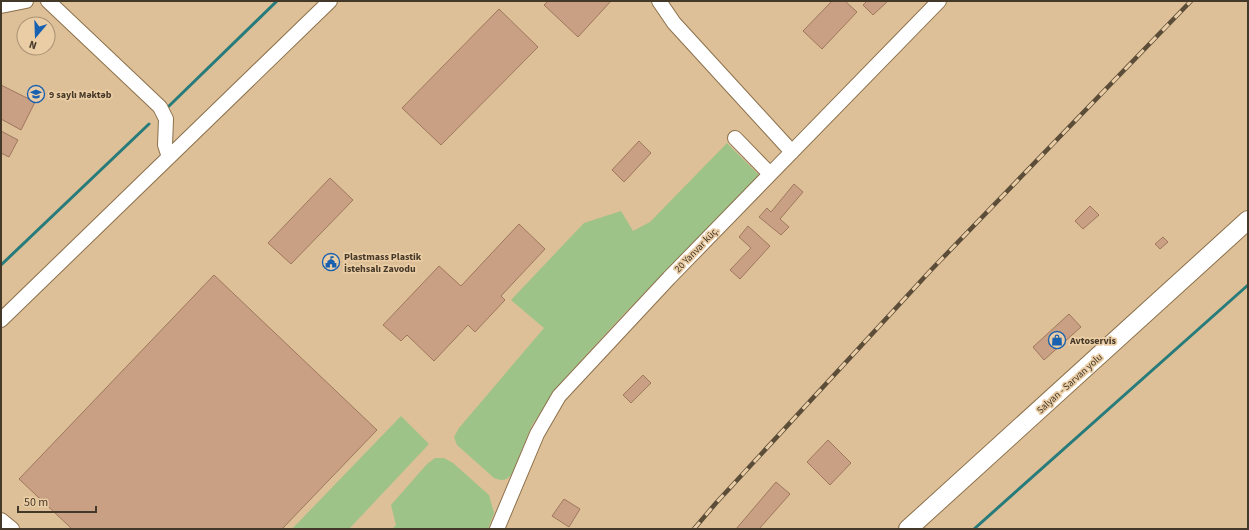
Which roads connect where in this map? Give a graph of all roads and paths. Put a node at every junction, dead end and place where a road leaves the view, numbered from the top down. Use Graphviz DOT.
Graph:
graph roads {
  1 [pos="26,1"];
  2 [pos="48,1"];
  3 [pos="330,1"];
  4 [pos="659,1"];
  5 [pos="939,1"];
  6 [pos="1,6"];
  7 [pos="735,138"];
  8 [pos="792,152"];
  9 [pos="169,157"];
  10 [pos="770,174"];
  11 [pos="1248,220"];
  12 [pos="1,320"];
  13 [pos="1,520"];
  14 [pos="12,529"];
  15 [pos="497,529"];
  16 [pos="908,529"];
  1 -- 6 [label="street"];
  2 -- 9 [label="street"];
  3 -- 9 [label="street"];
  4 -- 8 [label="street"];
  5 -- 8 [label="street, 20 Yanvar küç."];
  7 -- 10 [label="street"];
  8 -- 10 [label="street, 20 Yanvar küç."];
  9 -- 12 [label="street"];
  10 -- 15 [label="street, 20 Yanvar küç."];
  11 -- 16 [label="main road, Salyan - Sarvan yolu"];
  13 -- 14 [label="street"];
}
